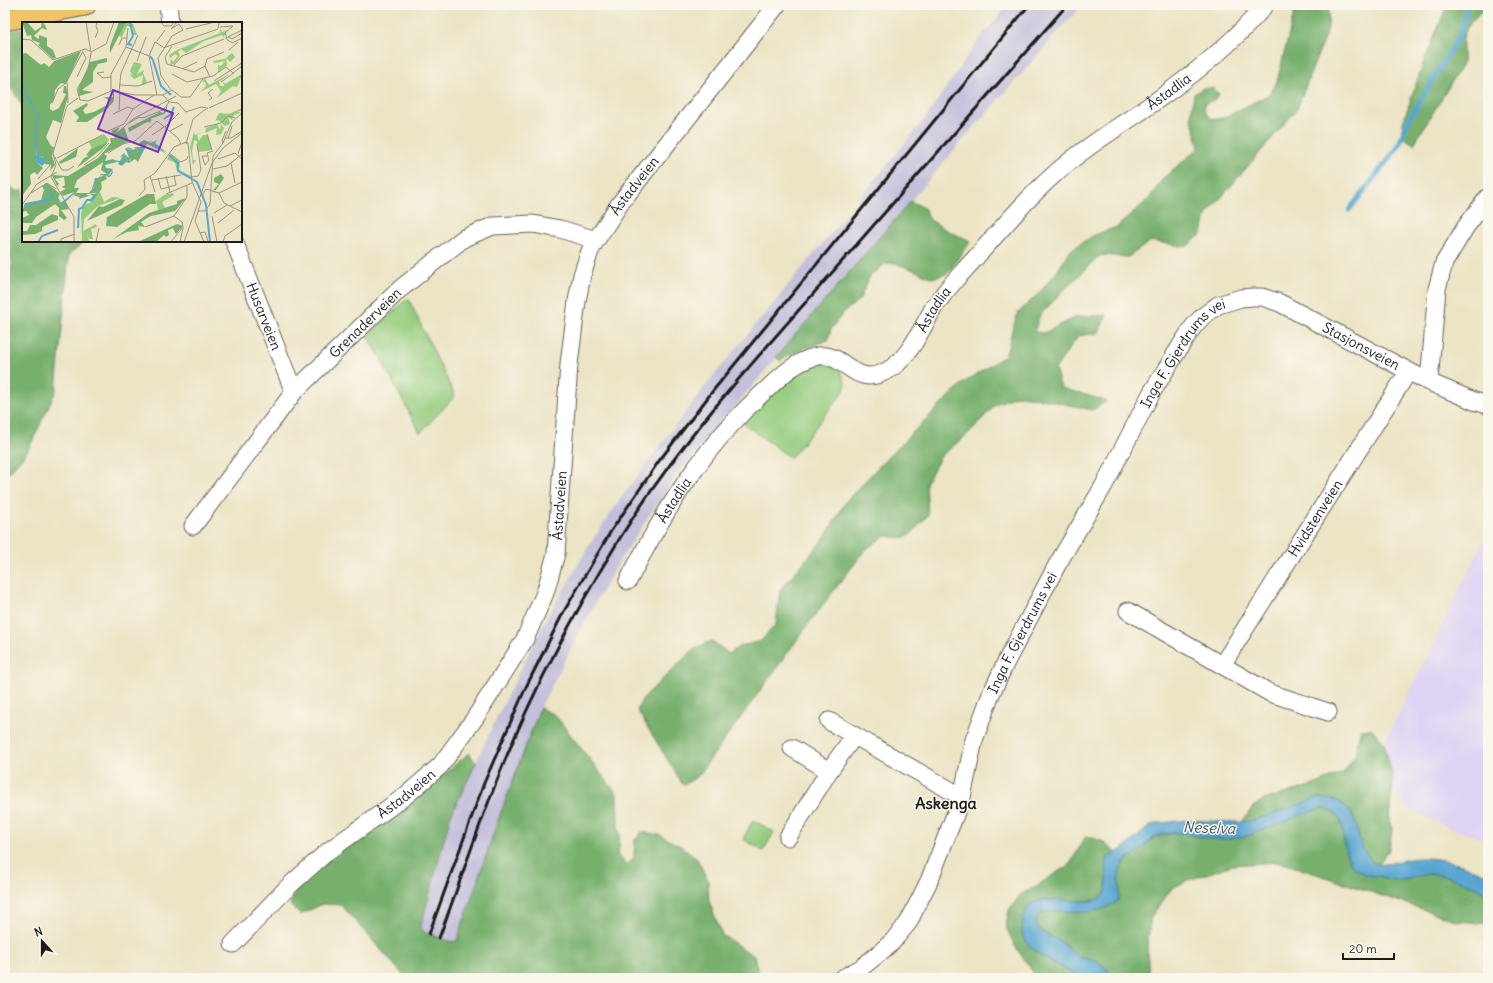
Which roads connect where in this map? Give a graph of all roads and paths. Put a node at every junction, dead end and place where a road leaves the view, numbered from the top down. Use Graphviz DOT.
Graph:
graph roads {
  1 [pos="85,5"];
  2 [pos="168,5"];
  3 [pos="777,5"];
  4 [pos="1265,5"];
  5 [pos="5,20"];
  6 [pos="170,22"];
  7 [pos="1488,197"];
  8 [pos="596,240"];
  9 [pos="234,242"];
  10 [pos="1232,300"];
  11 [pos="1408,372"];
  12 [pos="1429,382"];
  13 [pos="294,392"];
  14 [pos="1488,405"];
  15 [pos="193,526"];
  16 [pos="628,581"];
  17 [pos="1128,611"];
  18 [pos="1222,665"];
  19 [pos="1328,712"];
  20 [pos="829,721"];
  21 [pos="854,736"];
  22 [pos="792,748"];
  23 [pos="829,771"];
  24 [pos="962,797"];
  25 [pos="788,837"];
  26 [pos="233,944"];
  27 [pos="843,978"];
  1 -- 5 [label="main road"];
  2 -- 6 [label="street"];
  3 -- 8 [label="street, Åstadveien"];
  4 -- 16 [label="street, Åstadlia"];
  7 -- 12 [label="street"];
  8 -- 13 [label="street, Grenaderveien"];
  8 -- 26 [label="street, Åstadveien"];
  9 -- 13 [label="street, Husarveien"];
  10 -- 11 [label="street, Stasjonsveien"];
  10 -- 24 [label="street, Inga F. Gjerdrums vei"];
  11 -- 12 [label="street, Stasjonsveien"];
  11 -- 18 [label="street, Hvidstenveien"];
  12 -- 14 [label="street, Stasjonsveien"];
  13 -- 15 [label="street, Grenaderveien"];
  17 -- 18 [label="street"];
  18 -- 19 [label="street"];
  20 -- 21 [label="street"];
  21 -- 23 [label="street"];
  21 -- 24 [label="street"];
  22 -- 23 [label="street"];
  23 -- 25 [label="street"];
  24 -- 27 [label="street, Inga F. Gjerdrums vei"];
}
